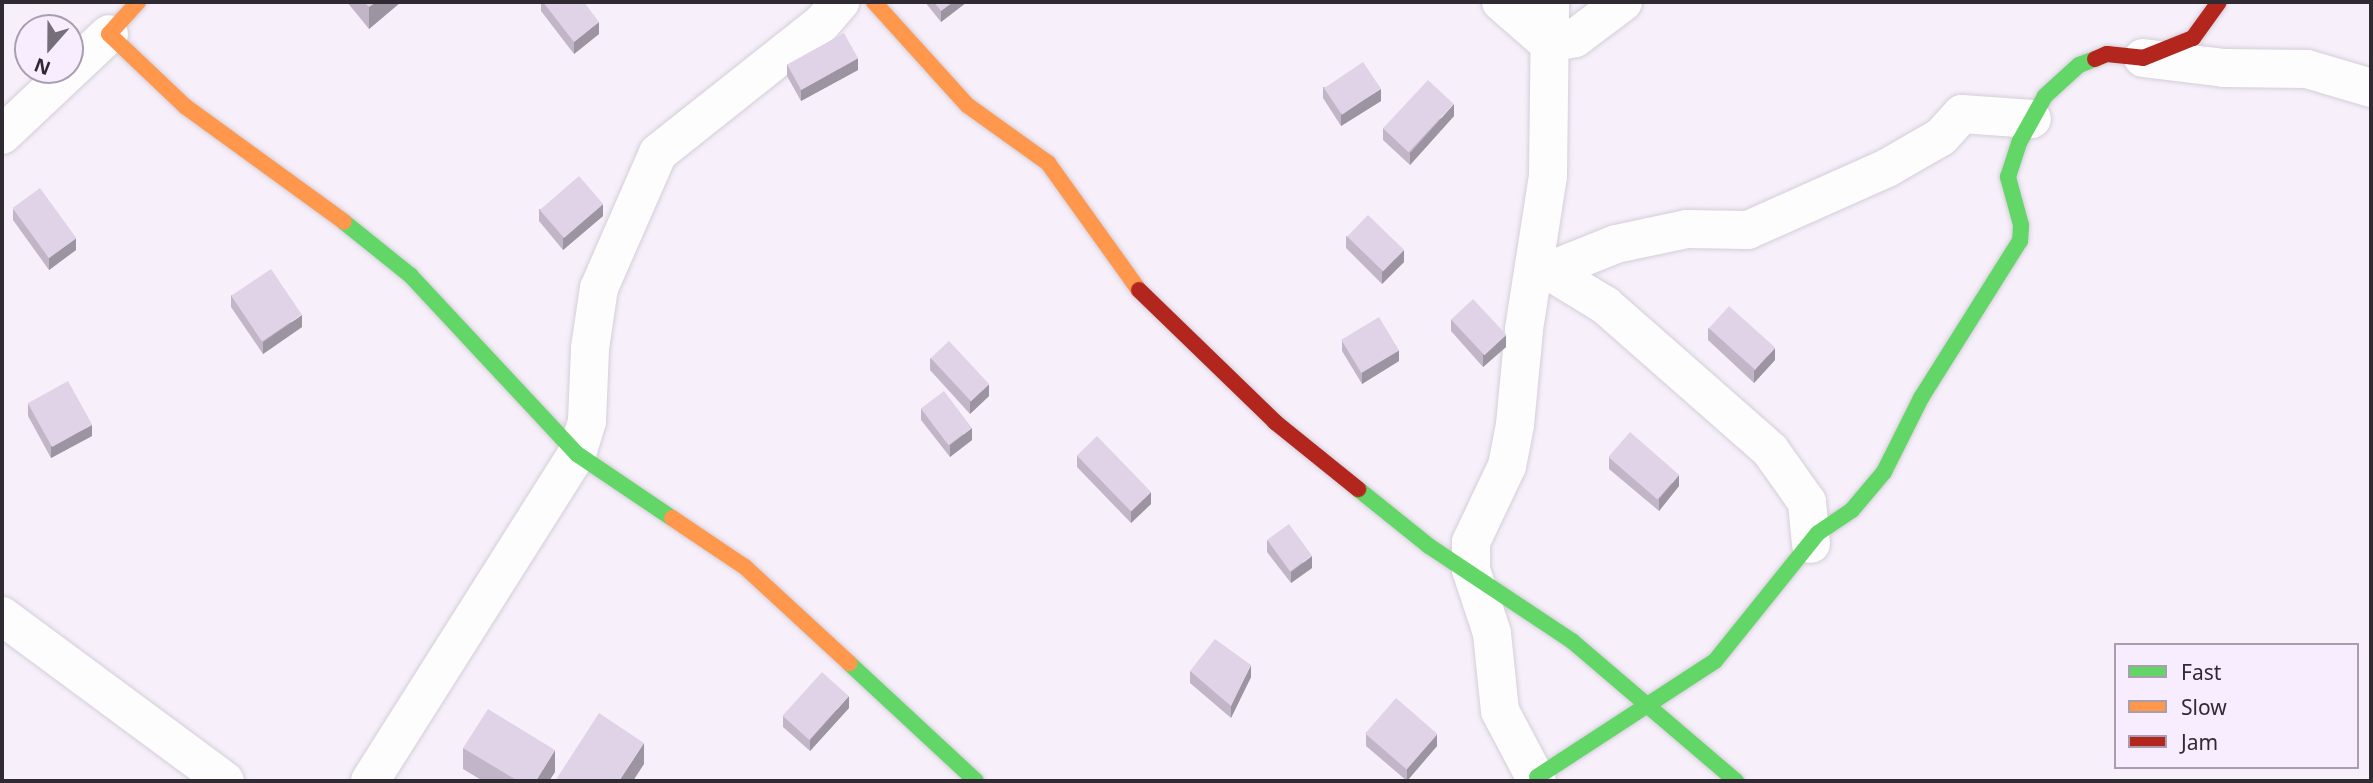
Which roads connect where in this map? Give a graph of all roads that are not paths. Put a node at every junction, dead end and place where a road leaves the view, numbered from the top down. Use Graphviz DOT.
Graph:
graph roads {
  1 [pos="138,2"];
  2 [pos="839,2"];
  3 [pos="874,2"];
  4 [pos="1501,2"];
  5 [pos="1550,2"];
  6 [pos="1623,2"];
  7 [pos="2219,2"];
  8 [pos="109,34"];
  9 [pos="1548,43"];
  10 [pos="2143,58"];
  11 [pos="2371,88"];
  12 [pos="2032,119"];
  13 [pos="2,135"];
  14 [pos="1541,274"];
  15 [pos="577,454"];
  16 [pos="1811,544"];
  17 [pos="1471,570"];
  18 [pos="2,615"];
  19 [pos="1648,704"];
  20 [pos="1537,779"];
  21 [pos="225,781"];
  22 [pos="370,781"];
  23 [pos="976,781"];
  24 [pos="1736,781"];
  1 -- 8 [label="street"];
  2 -- 15 [label="street"];
  3 -- 17 [label="street"];
  4 -- 9 [label="street"];
  5 -- 9 [label="street"];
  6 -- 9 [label="street"];
  7 -- 10 [label="street"];
  8 -- 13 [label="street"];
  8 -- 15 [label="street"];
  9 -- 14 [label="street"];
  10 -- 11 [label="street"];
  10 -- 12 [label="street"];
  12 -- 14 [label="street"];
  12 -- 16 [label="street"];
  14 -- 16 [label="street"];
  14 -- 17 [label="street"];
  15 -- 22 [label="street"];
  15 -- 23 [label="street"];
  16 -- 19 [label="street"];
  17 -- 19 [label="street"];
  17 -- 20 [label="street"];
  18 -- 21 [label="street"];
  19 -- 20 [label="street"];
  19 -- 24 [label="street"];
}
